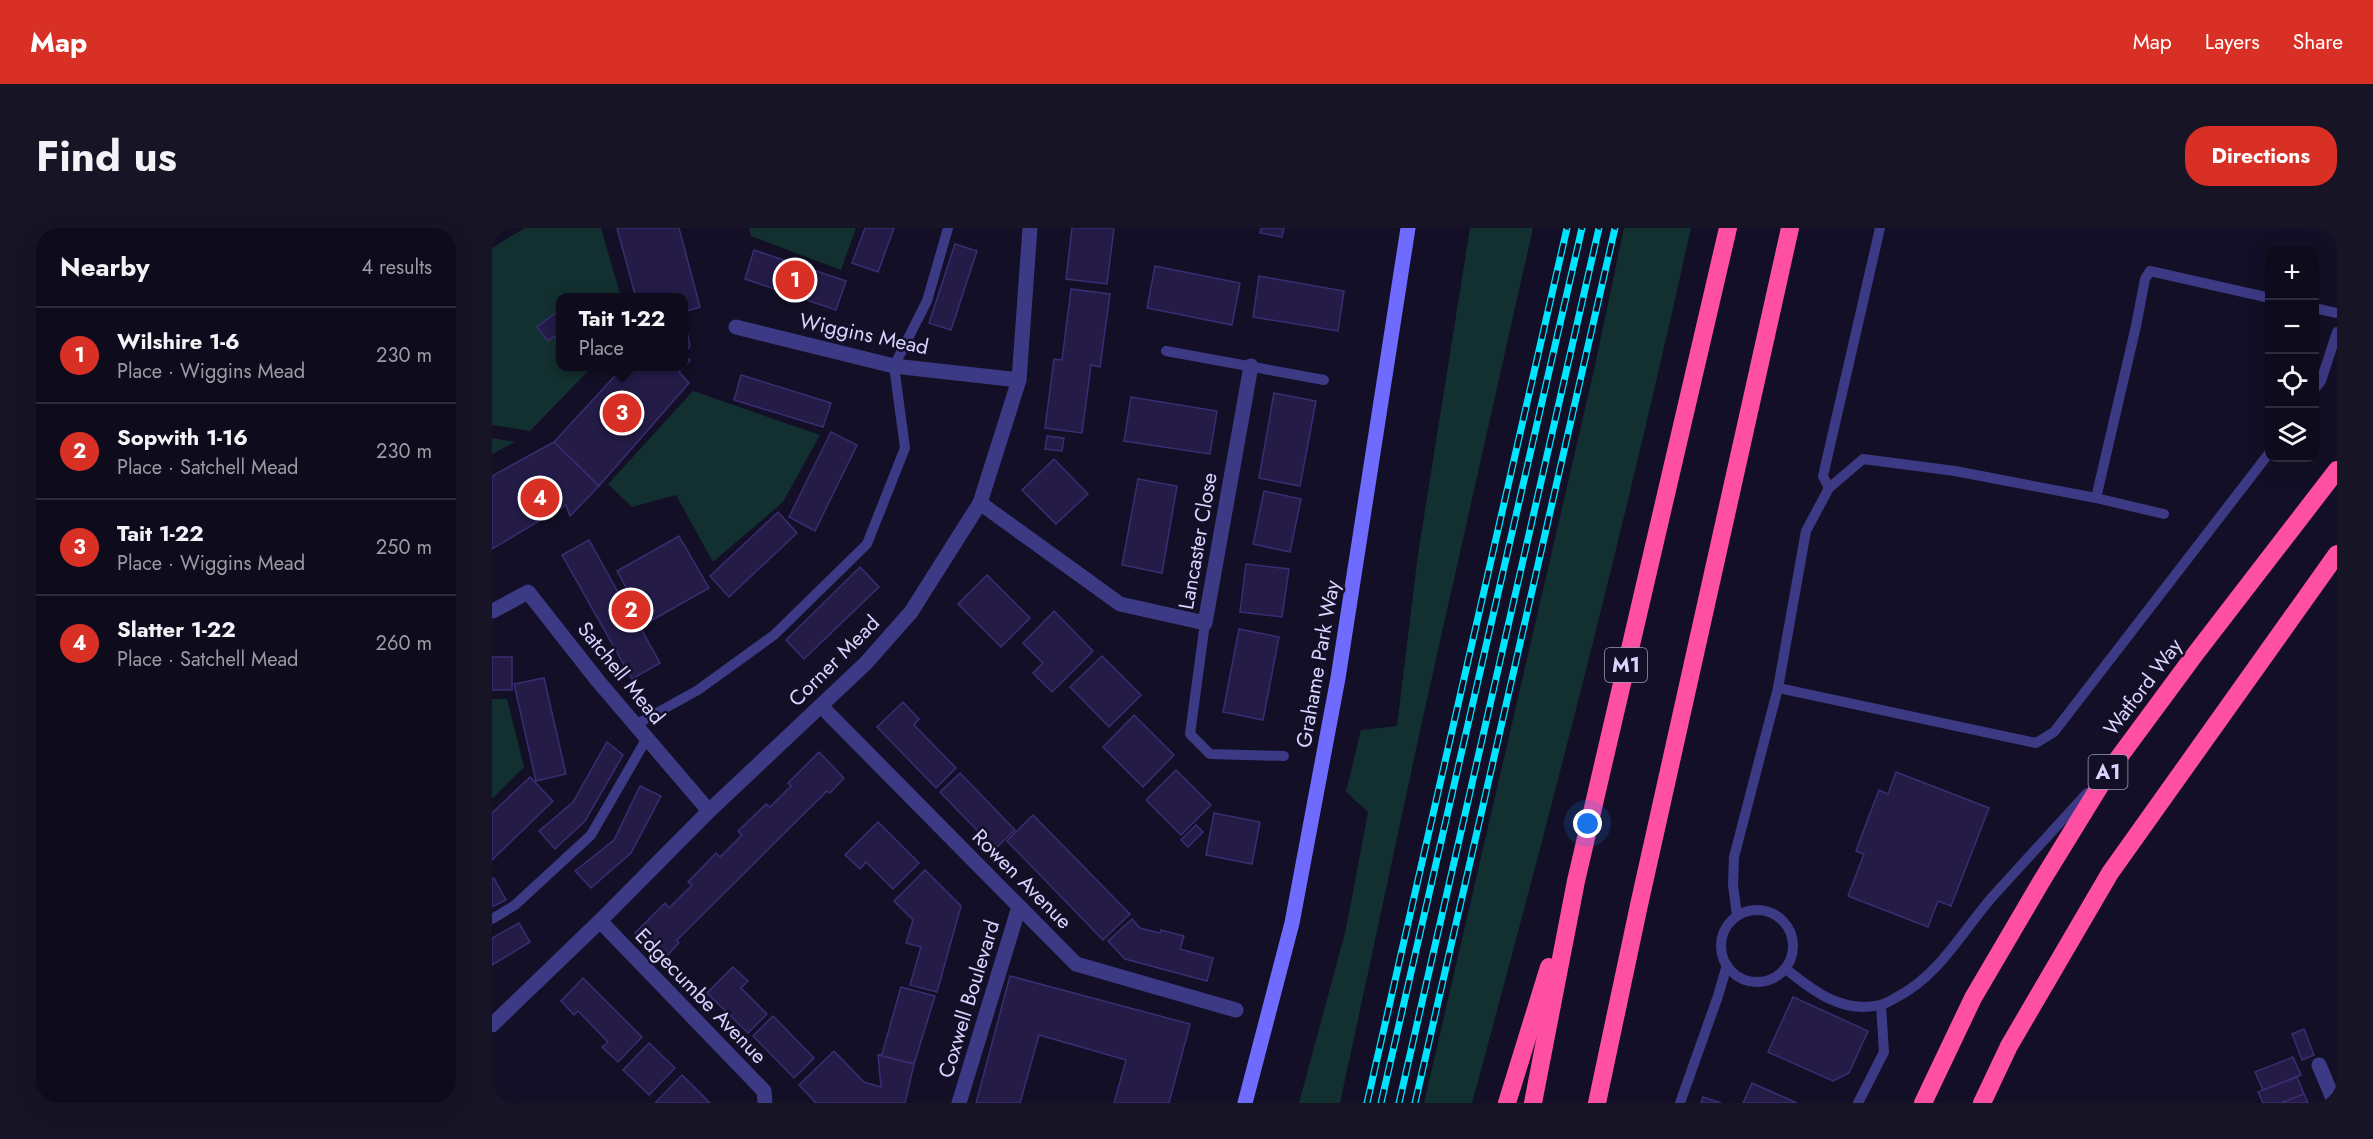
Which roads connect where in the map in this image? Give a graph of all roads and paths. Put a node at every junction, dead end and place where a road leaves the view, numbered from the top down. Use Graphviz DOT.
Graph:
graph roads {
  1 [pos="948,228"];
  2 [pos="1030,228"];
  3 [pos="1408,228"];
  4 [pos="1728,228"];
  5 [pos="1790,228"];
  6 [pos="1880,228"];
  7 [pos="2265,297"];
  8 [pos="2319,309"];
  9 [pos="2337,313"];
  10 [pos="736,327"];
  11 [pos="2337,332"];
  12 [pos="1166,351"];
  13 [pos="894,366"];
  14 [pos="1251,366"];
  15 [pos="1019,380"];
  16 [pos="1324,380"];
  17 [pos="2319,384"];
  18 [pos="2265,458"];
  19 [pos="2337,470"];
  20 [pos="1828,488"];
  21 [pos="2096,498"];
  22 [pos="980,502"];
  23 [pos="2164,514"];
  24 [pos="2337,554"];
  25 [pos="493,611"];
  26 [pos="1205,623"];
  27 [pos="1778,687"];
  28 [pos="821,706"];
  29 [pos="635,725"];
  30 [pos="647,738"];
  31 [pos="1284,756"];
  32 [pos="2110,768"];
  33 [pos="709,811"];
  34 [pos="1576,881"];
  35 [pos="1019,907"];
  36 [pos="1737,916"];
  37 [pos="492,919"];
  38 [pos="600,921"];
  39 [pos="1726,965"];
  40 [pos="1786,969"];
  41 [pos="1881,1005"];
  42 [pos="1236,1010"];
  43 [pos="492,1025"];
  44 [pos="2319,1065"];
  45 [pos="765,1103"];
  46 [pos="959,1103"];
  47 [pos="1245,1103"];
  48 [pos="1507,1103"];
  49 [pos="1533,1103"];
  50 [pos="1597,1103"];
  51 [pos="1680,1103"];
  52 [pos="1858,1103"];
  53 [pos="1923,1103"];
  54 [pos="1982,1103"];
  55 [pos="2335,1103"];
  1 -- 13 [label="lane"];
  2 -- 15 [label="street, Corner Mead"];
  3 -- 47 [label="street, Grahame Park Way"];
  4 -- 34 [label="highway, M1"];
  5 -- 50 [label="highway"];
  6 -- 20 [label="lane"];
  7 -- 21 [label="lane"];
  8 -- 9 [label="lane"];
  10 -- 13 [label="street, Wiggins Mead"];
  11 -- 17 [label="lane"];
  12 -- 14 [label="lane"];
  13 -- 15 [label="street, Wiggins Mead"];
  13 -- 29 [label="lane"];
  14 -- 16 [label="lane"];
  14 -- 26 [label="street, Lancaster Close"];
  15 -- 22 [label="street, Corner Mead"];
  18 -- 27 [label="lane"];
  19 -- 32 [label="highway, Watford Way / A1"];
  20 -- 21 [label="lane"];
  20 -- 27 [label="lane"];
  21 -- 23 [label="lane"];
  22 -- 26 [label="street, Lancaster Close"];
  22 -- 28 [label="street, Corner Mead"];
  24 -- 54 [label="highway"];
  25 -- 29 [label="street, Satchell Mead"];
  26 -- 31 [label="lane"];
  27 -- 36 [label="lane"];
  28 -- 33 [label="street, Corner Mead"];
  28 -- 35 [label="street, Rowen Avenue"];
  29 -- 30 [label="street, Satchell Mead"];
  30 -- 33 [label="street, Satchell Mead"];
  30 -- 37 [label="lane"];
  32 -- 41 [label="lane"];
  32 -- 53 [label="highway, Watford Way / A1"];
  33 -- 38 [label="street, Corner Mead"];
  34 -- 48 [label="highway, M1"];
  34 -- 49 [label="highway, M1"];
  35 -- 42 [label="street, Rowen Avenue"];
  35 -- 46 [label="street, Coxwell Boulevard"];
  36 -- 39 [label="lane"];
  36 -- 40 [label="lane"];
  38 -- 43 [label="street, Corner Mead"];
  38 -- 45 [label="street, Edgecumbe Avenue"];
  39 -- 40 [label="lane"];
  39 -- 51 [label="lane"];
  40 -- 41 [label="lane"];
  41 -- 52 [label="lane"];
  44 -- 55 [label="street"];
}
